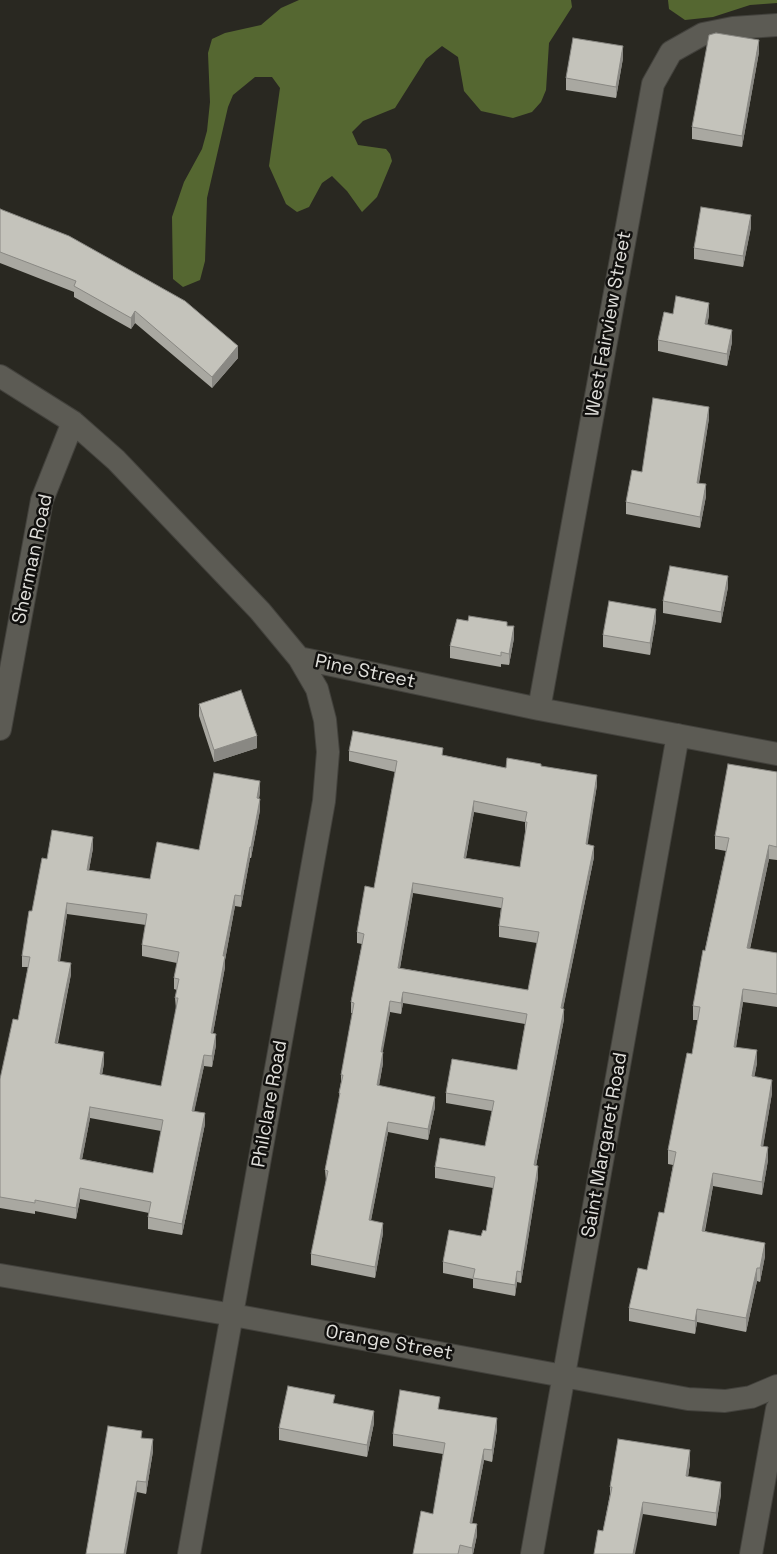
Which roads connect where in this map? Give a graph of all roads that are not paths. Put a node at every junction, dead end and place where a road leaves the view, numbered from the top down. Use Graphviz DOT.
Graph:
graph roads {
  1 [pos="777,25"];
  2 [pos="0,376"];
  3 [pos="72,422"];
  4 [pos="299,658"];
  5 [pos="539,709"];
  6 [pos="0,729"];
  7 [pos="678,735"];
  8 [pos="777,754"];
  9 [pos="0,1275"];
  10 [pos="233,1315"];
  11 [pos="564,1375"];
  12 [pos="777,1386"];
  13 [pos="777,1409"];
  14 [pos="189,1554"];
  15 [pos="532,1554"];
  16 [pos="751,1554"];
  1 -- 5 [label="street, West Fairview Street"];
  2 -- 3 [label="street, Pine Street"];
  3 -- 4 [label="street, Pine Street"];
  3 -- 6 [label="street, Sherman Road"];
  4 -- 5 [label="street, Pine Street"];
  4 -- 10 [label="street, Philclare Road"];
  5 -- 7 [label="street, Pine Street"];
  7 -- 8 [label="street, Pine Street"];
  7 -- 11 [label="street, Saint Margaret Road"];
  9 -- 10 [label="street, Orange Street"];
  10 -- 11 [label="street, Orange Street"];
  10 -- 14 [label="street, Philclare Road"];
  11 -- 12 [label="street, Orange Street"];
  11 -- 15 [label="street, Saint Margaret Road"];
  13 -- 16 [label="street"];
}
